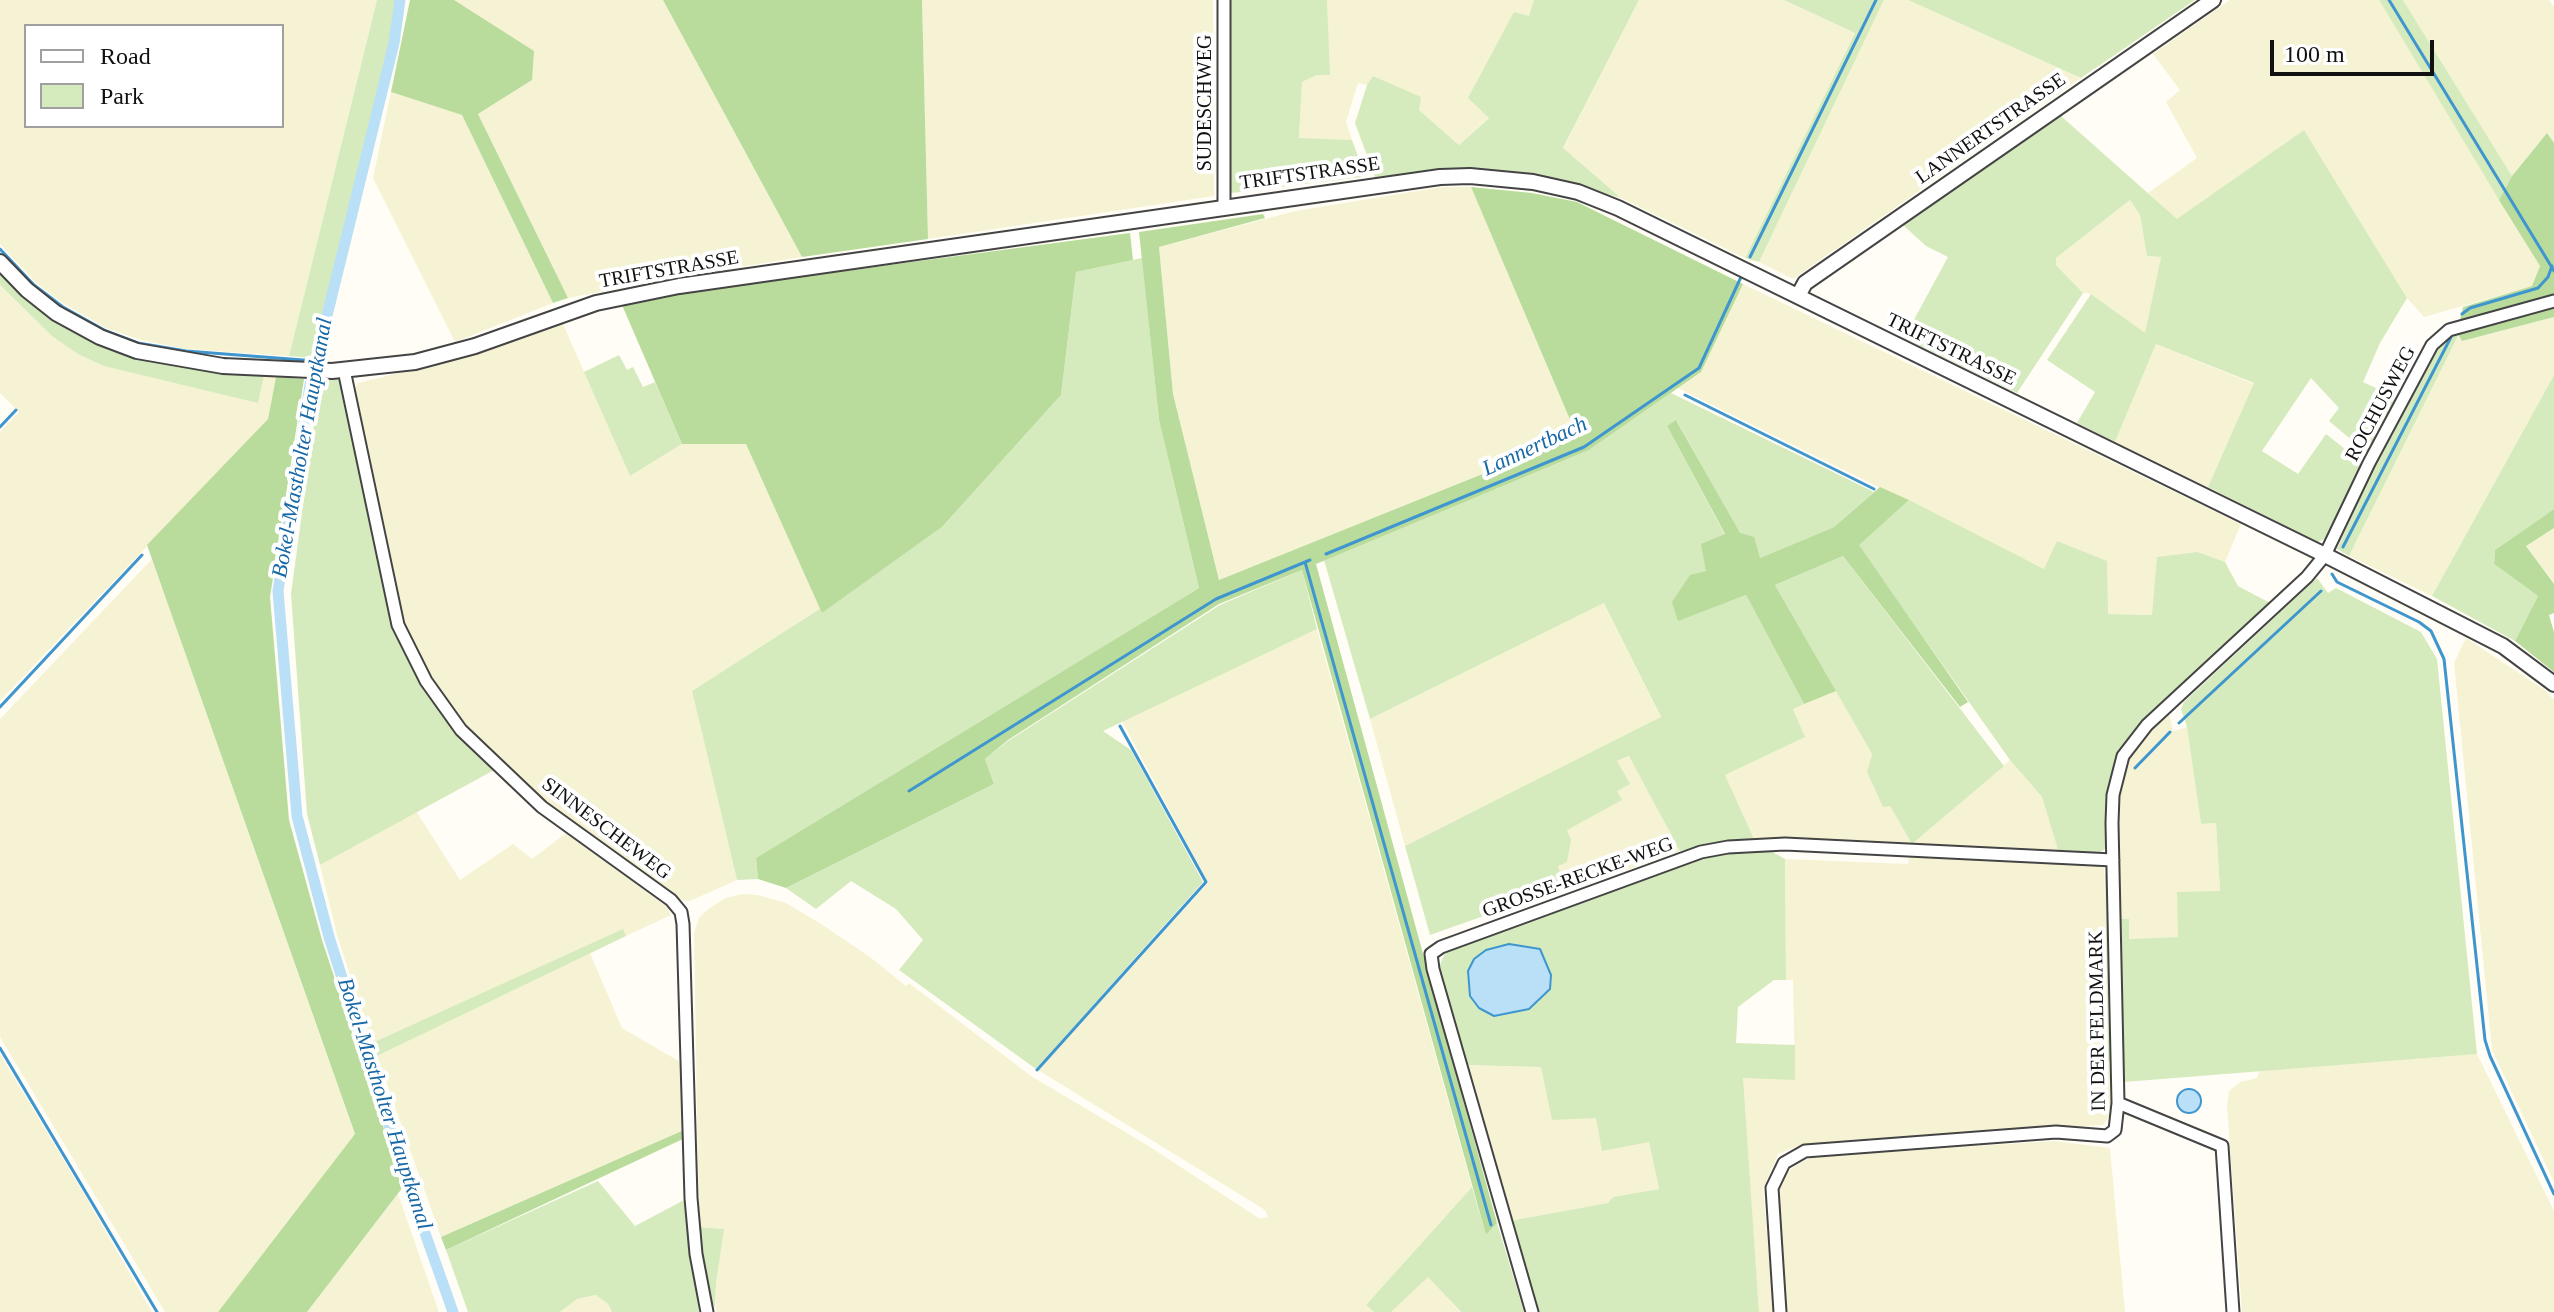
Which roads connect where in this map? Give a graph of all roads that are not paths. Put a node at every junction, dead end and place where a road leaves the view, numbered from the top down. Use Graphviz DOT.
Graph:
graph roads {
  1 [pos="1224,0"];
  2 [pos="2213,0"];
  3 [pos="1224,206"];
  4 [pos="0,262"];
  5 [pos="1798,296"];
  6 [pos="2554,301"];
  7 [pos="338,371"];
  8 [pos="2325,555"];
  9 [pos="2554,684"];
  10 [pos="2113,860"];
  11 [pos="2118,1103"];
  12 [pos="707,1312"];
  13 [pos="1532,1312"];
  14 [pos="1780,1312"];
  15 [pos="2233,1312"];
  1 -- 3 [label="street, SUDESCHWEG"];
  2 -- 5 [label="street, LANNERTSTRASSE"];
  3 -- 5 [label="street, TRIFTSTRASSE"];
  3 -- 7 [label="street, TRIFTSTRASSE"];
  4 -- 7 [label="street, TRIFTSTRASSE"];
  5 -- 8 [label="street, TRIFTSTRASSE"];
  6 -- 8 [label="street, ROCHUSWEG"];
  7 -- 12 [label="street, SINNESCHEWEG"];
  8 -- 9 [label="street, TRIFTSTRASSE"];
  8 -- 10 [label="street, IN DER FELDMARK"];
  10 -- 11 [label="street, IN DER FELDMARK"];
  10 -- 13 [label="street, GROSSE-RECKE-WEG"];
  11 -- 14 [label="street, IN DER FELDMARK"];
  11 -- 15 [label="street"];
}
